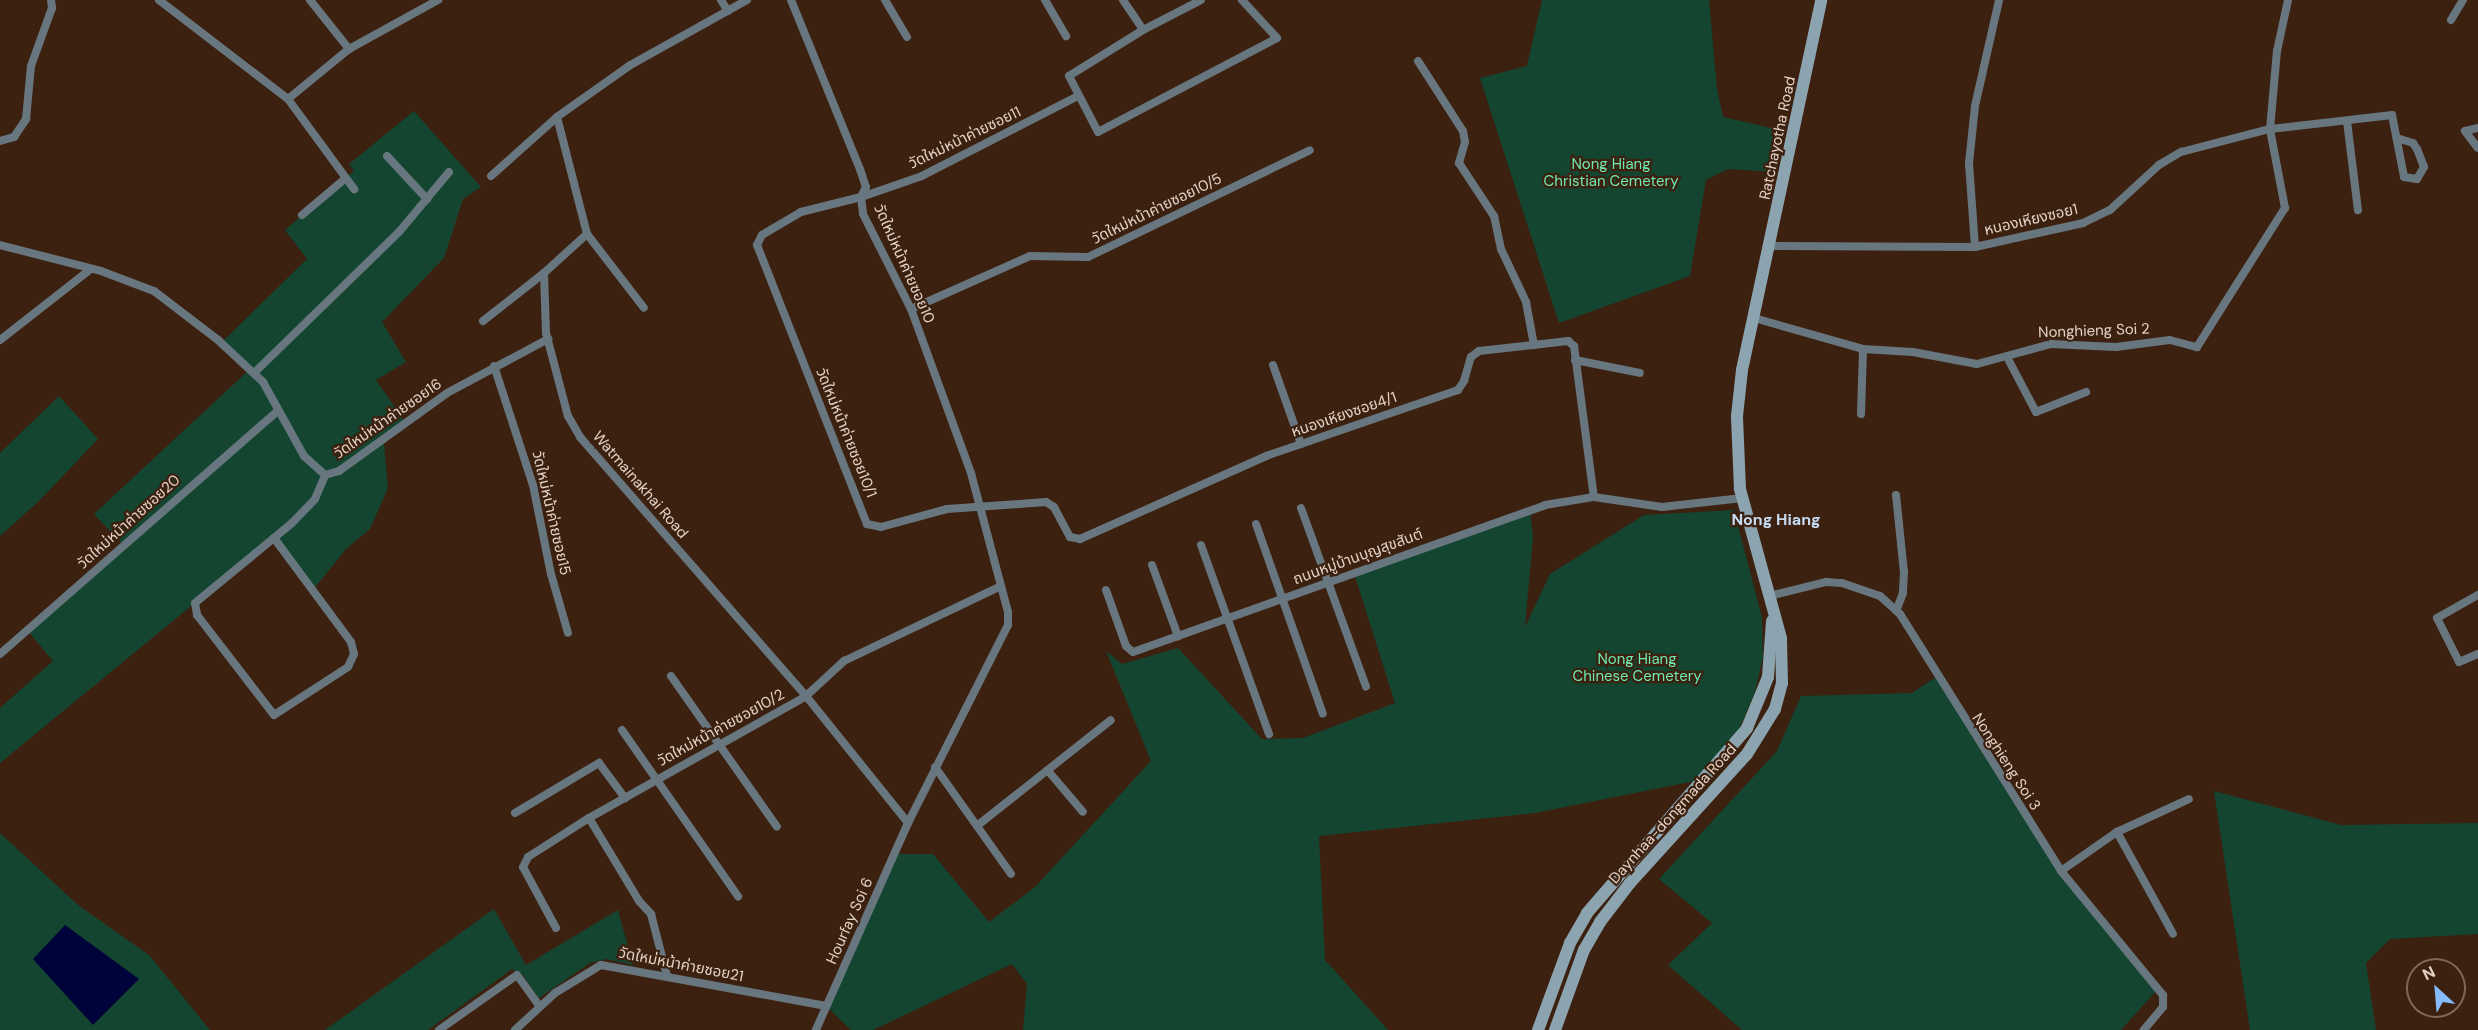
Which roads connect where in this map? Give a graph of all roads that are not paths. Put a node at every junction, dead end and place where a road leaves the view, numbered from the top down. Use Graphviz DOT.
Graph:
graph roads {
  1 [pos="51,0"];
  2 [pos="159,0"];
  3 [pos="310,0"];
  4 [pos="438,0"];
  5 [pos="721,0"];
  6 [pos="747,0"];
  7 [pos="791,0"];
  8 [pos="885,0"];
  9 [pos="1044,0"];
  10 [pos="1123,0"];
  11 [pos="1201,0"];
  12 [pos="1242,0"];
  13 [pos="1821,0"];
  14 [pos="1999,0"];
  15 [pos="2288,0"];
  16 [pos="2463,0"];
  17 [pos="728,10"];
  18 [pos="2451,20"];
  19 [pos="1143,30"];
  20 [pos="1066,36"];
  21 [pos="907,37"];
  22 [pos="349,49"];
  23 [pos="1418,61"];
  24 [pos="1078,96"];
  25 [pos="288,99"];
  26 [pos="557,117"];
  27 [pos="2347,121"];
  28 [pos="2478,128"];
  29 [pos="2270,129"];
  30 [pos="2397,138"];
  31 [pos="0,141"];
  32 [pos="2478,148"];
  33 [pos="1310,150"];
  34 [pos="387,156"];
  35 [pos="449,172"];
  36 [pos="491,176"];
  37 [pos="346,177"];
  38 [pos="354,189"];
  39 [pos="861,197"];
  40 [pos="427,199"];
  41 [pos="2358,210"];
  42 [pos="303,215"];
  43 [pos="587,234"];
  44 [pos="0,244"];
  45 [pos="757,245"];
  46 [pos="1771,246"];
  47 [pos="1975,247"];
  48 [pos="91,269"];
  49 [pos="544,273"];
  50 [pos="1762,282"];
  51 [pos="644,308"];
  52 [pos="911,309"];
  53 [pos="1754,318"];
  54 [pos="483,321"];
  55 [pos="548,339"];
  56 [pos="0,340"];
  57 [pos="1534,345"];
  58 [pos="1863,349"];
  59 [pos="2007,357"];
  60 [pos="1575,360"];
  61 [pos="1273,365"];
  62 [pos="494,366"];
  63 [pos="254,373"];
  64 [pos="1640,373"];
  65 [pos="2086,392"];
  66 [pos="278,411"];
  67 [pos="1861,414"];
  68 [pos="1300,444"];
  69 [pos="325,475"];
  70 [pos="1896,495"];
  71 [pos="1594,497"];
  72 [pos="1742,498"];
  73 [pos="980,507"];
  74 [pos="1301,508"];
  75 [pos="1256,524"];
  76 [pos="274,538"];
  77 [pos="1201,545"];
  78 [pos="1152,566"];
  79 [pos="1329,582"];
  80 [pos="999,587"];
  81 [pos="1106,590"];
  82 [pos="2478,595"];
  83 [pos="1769,596"];
  84 [pos="1282,598"];
  85 [pos="1773,611"];
  86 [pos="1896,611"];
  87 [pos="1227,618"];
  88 [pos="568,633"];
  89 [pos="1178,636"];
  90 [pos="0,654"];
  91 [pos="2478,654"];
  92 [pos="671,676"];
  93 [pos="1366,687"];
  94 [pos="806,696"];
  95 [pos="1323,714"];
  96 [pos="1111,720"];
  97 [pos="622,730"];
  98 [pos="1269,734"];
  99 [pos="720,744"];
  100 [pos="1735,745"];
  101 [pos="1748,754"];
  102 [pos="935,767"];
  103 [pos="1049,772"];
  104 [pos="658,778"];
  105 [pos="625,798"];
  106 [pos="2189,799"];
  107 [pos="1083,812"];
  108 [pos="515,813"];
  109 [pos="589,818"];
  110 [pos="908,823"];
  111 [pos="978,825"];
  112 [pos="777,827"];
  113 [pos="2117,832"];
  114 [pos="2061,871"];
  115 [pos="1011,874"];
  116 [pos="738,896"];
  117 [pos="556,928"];
  118 [pos="2173,934"];
  119 [pos="667,976"];
  120 [pos="826,1006"];
  121 [pos="540,1007"];
  122 [pos="439,1030"];
  123 [pos="515,1030"];
  124 [pos="816,1030"];
  125 [pos="1538,1030"];
  126 [pos="1555,1030"];
  127 [pos="2144,1030"];
  1 -- 31 [label="street"];
  2 -- 25 [label="street"];
  3 -- 22 [label="street"];
  4 -- 22 [label="street"];
  5 -- 17 [label="street"];
  6 -- 17 [label="street"];
  7 -- 39 [label="street, วัดใหม่หน้าค่ายซอย10"];
  8 -- 21 [label="street"];
  9 -- 20 [label="street"];
  10 -- 19 [label="street"];
  11 -- 19 [label="street"];
  12 -- 24 [label="street"];
  13 -- 46 [label="main road, Ratchayotha Road"];
  14 -- 47 [label="street"];
  15 -- 29 [label="street"];
  16 -- 18 [label="street"];
  17 -- 26 [label="street"];
  19 -- 24 [label="street"];
  22 -- 25 [label="street"];
  23 -- 57 [label="street"];
  24 -- 39 [label="street, วัดใหม่หน้าค่ายซอย11"];
  25 -- 37 [label="street"];
  26 -- 36 [label="street"];
  26 -- 43 [label="street"];
  27 -- 29 [label="street, หนองเหียงซอย1"];
  27 -- 30 [label="street, หนองเหียงซอย1"];
  27 -- 41 [label="street"];
  28 -- 32 [label="street"];
  29 -- 47 [label="street, หนองเหียงซอย1"];
  29 -- 59 [label="street, Nonghieng Soi 2"];
  30 -- 30 [label="street"];
  33 -- 52 [label="street, วัดใหม่หน้าค่ายซอย10/5"];
  34 -- 40 [label="street"];
  35 -- 40 [label="street"];
  37 -- 38 [label="street"];
  37 -- 42 [label="street"];
  39 -- 45 [label="street, วัดใหม่หน้าค่ายซอย11"];
  39 -- 52 [label="street, วัดใหม่หน้าค่ายซอย10"];
  40 -- 63 [label="street"];
  43 -- 49 [label="street"];
  43 -- 51 [label="street"];
  44 -- 48 [label="street, วัดใหม่หน้าค่ายซอย16"];
  45 -- 73 [label="street, วัดใหม่หน้าค่ายซอย10/1"];
  46 -- 47 [label="street, หนองเหียงซอย1"];
  46 -- 50 [label="main road, Ratchayotha Road"];
  48 -- 56 [label="street"];
  48 -- 63 [label="street, วัดใหม่หน้าค่ายซอย16"];
  49 -- 54 [label="street"];
  49 -- 55 [label="street, Watmainakhai Road"];
  50 -- 53 [label="main road, Daynhaa-dongmada Road"];
  52 -- 73 [label="street, วัดใหม่หน้าค่ายซอย10"];
  53 -- 58 [label="street, Nonghieng Soi 2"];
  53 -- 72 [label="main road, Daynhaa-dongmada Road"];
  55 -- 62 [label="street, วัดใหม่หน้าค่ายซอย16"];
  55 -- 94 [label="street, Watmainakhai Road"];
  57 -- 60 [label="street, หนองเหียงซอย4/1"];
  57 -- 68 [label="street, หนองเหียงซอย4/1"];
  58 -- 59 [label="street, Nonghieng Soi 2"];
  58 -- 67 [label="street"];
  59 -- 65 [label="street"];
  60 -- 64 [label="street"];
  60 -- 71 [label="street"];
  61 -- 68 [label="street"];
  62 -- 69 [label="street, วัดใหม่หน้าค่ายซอย16"];
  62 -- 88 [label="street, วัดใหม่หน้าค่ายซอย15"];
  63 -- 66 [label="street, วัดใหม่หน้าค่ายซอย16"];
  66 -- 69 [label="street, วัดใหม่หน้าค่ายซอย16"];
  66 -- 90 [label="street, วัดใหม่หน้าค่ายซอย20"];
  68 -- 73 [label="street, หนองเหียงซอย4/1"];
  69 -- 76 [label="street"];
  70 -- 86 [label="street"];
  71 -- 72 [label="street, ถนนหมู่บ้านบุญสุขสันต์"];
  71 -- 79 [label="street, ถนนหมู่บ้านบุญสุขสันต์"];
  72 -- 83 [label="main road, Daynhaa-dongmada Road"];
  73 -- 80 [label="street, วัดใหม่หน้าค่ายซอย10"];
  74 -- 79 [label="street"];
  75 -- 84 [label="street"];
  76 -- 76 [label="street"];
  77 -- 87 [label="street"];
  78 -- 89 [label="street"];
  79 -- 84 [label="street, ถนนหมู่บ้านบุญสุขสันต์"];
  79 -- 93 [label="street"];
  80 -- 94 [label="street, วัดใหม่หน้าค่ายซอย10/2"];
  80 -- 102 [label="street, Hourfay Soi 6"];
  81 -- 89 [label="street, ถนนหมู่บ้านบุญสุขสันต์"];
  82 -- 91 [label="street"];
  83 -- 85 [label="main road, Daynhaa-dongmada Road"];
  83 -- 86 [label="street, Nonghieng Soi 3"];
  84 -- 87 [label="street, ถนนหมู่บ้านบุญสุขสันต์"];
  84 -- 95 [label="street"];
  85 -- 100 [label="main road, Daynhaa-dongmada Road"];
  85 -- 101 [label="main road, Daynhaa-dongmada Road"];
  86 -- 114 [label="street, Nonghieng Soi 3"];
  87 -- 89 [label="street, ถนนหมู่บ้านบุญสุขสันต์"];
  87 -- 98 [label="street"];
  92 -- 99 [label="street"];
  94 -- 99 [label="street, วัดใหม่หน้าค่ายซอย10/2"];
  94 -- 110 [label="street, Watmainakhai Road"];
  96 -- 103 [label="street"];
  97 -- 104 [label="street"];
  99 -- 104 [label="street, วัดใหม่หน้าค่ายซอย10/2"];
  99 -- 112 [label="street"];
  100 -- 101 [label="main road"];
  100 -- 125 [label="main road, Daynhaa-dongmada Road"];
  101 -- 126 [label="main road, Daynhaa-dongmada Road"];
  102 -- 110 [label="street, Hourfay Soi 6"];
  102 -- 111 [label="street"];
  103 -- 107 [label="street"];
  103 -- 111 [label="street"];
  104 -- 105 [label="street, วัดใหม่หน้าค่ายซอย10/2"];
  104 -- 116 [label="street"];
  105 -- 108 [label="street"];
  105 -- 109 [label="street, วัดใหม่หน้าค่ายซอย10/2"];
  106 -- 113 [label="street"];
  109 -- 117 [label="street, วัดใหม่หน้าค่ายซอย10/2"];
  109 -- 119 [label="street"];
  110 -- 120 [label="street, Hourfay Soi 6"];
  111 -- 115 [label="street"];
  113 -- 114 [label="street"];
  113 -- 118 [label="street"];
  114 -- 127 [label="street, Nonghieng Soi 3"];
  119 -- 120 [label="street, วัดใหม่หน้าค่ายซอย21"];
  119 -- 121 [label="street, วัดใหม่หน้าค่ายซอย21"];
  120 -- 124 [label="street, Hourfay Soi 6"];
  121 -- 122 [label="street"];
  121 -- 123 [label="street, วัดใหม่หน้าค่ายซอย21"];
}
